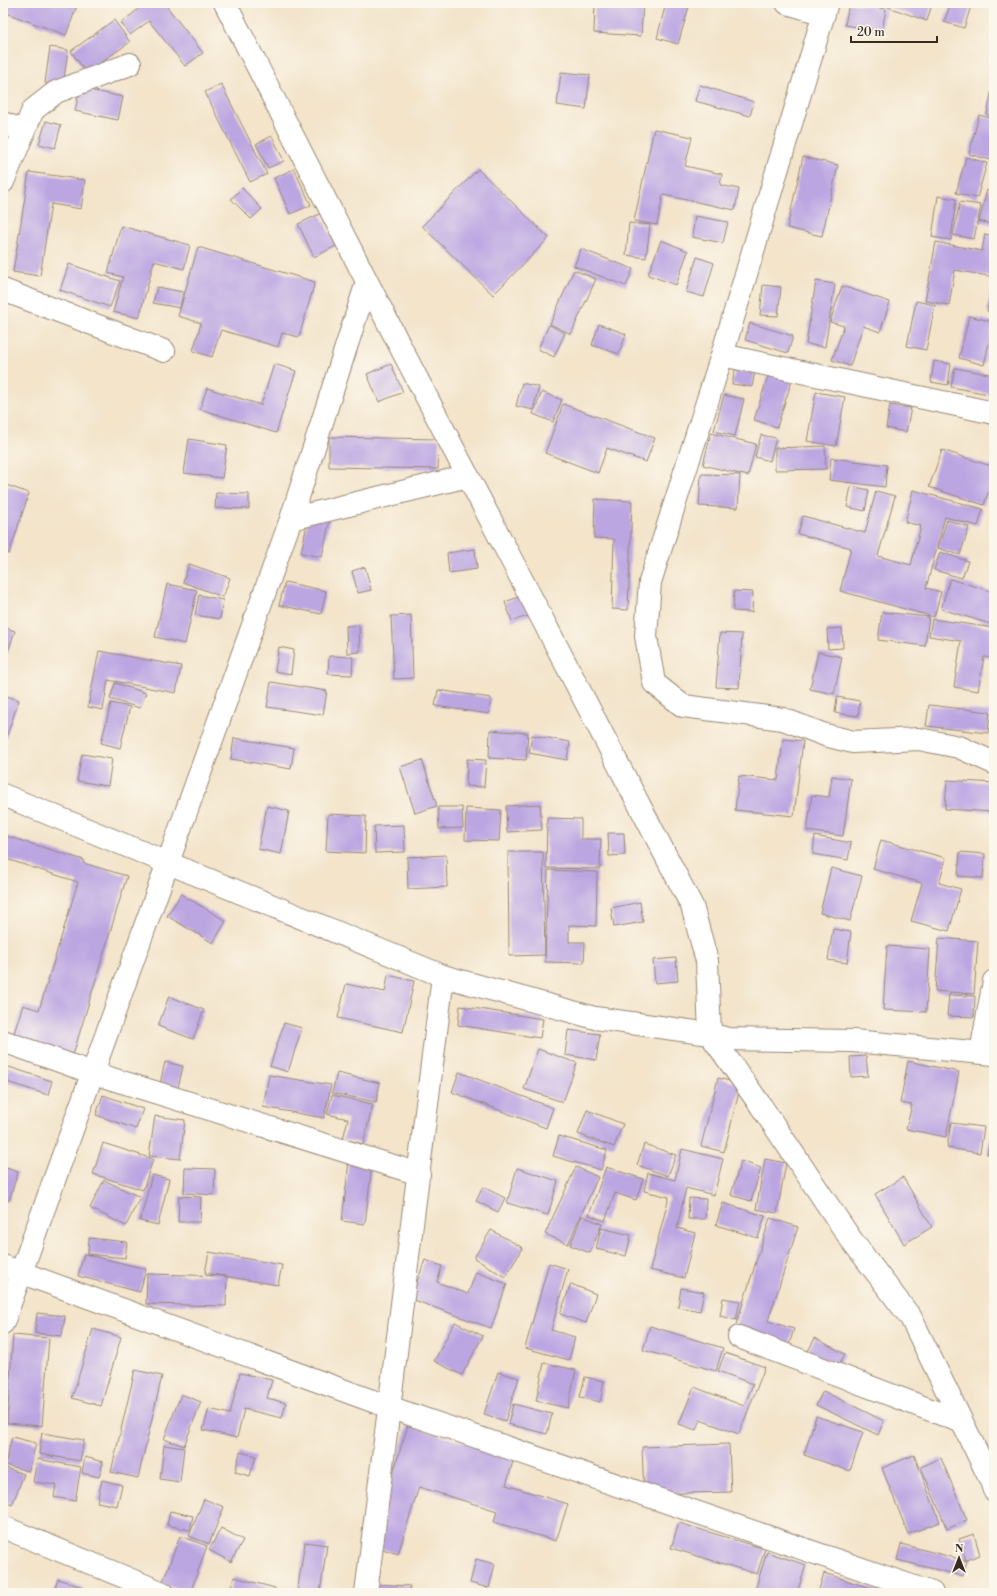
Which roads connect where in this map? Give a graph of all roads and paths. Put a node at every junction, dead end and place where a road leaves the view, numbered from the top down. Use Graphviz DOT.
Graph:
graph roads {
  1 [pos="225,3"];
  2 [pos="787,3"];
  3 [pos="826,9"];
  4 [pos="130,64"];
  5 [pos="3,123"];
  6 [pos="24,131"];
  7 [pos="3,182"];
  8 [pos="368,282"];
  9 [pos="3,290"];
  10 [pos="164,351"];
  11 [pos="722,354"];
  12 [pos="994,412"];
  13 [pos="468,476"];
  14 [pos="291,519"];
  15 [pos="994,763"];
  16 [pos="3,795"];
  17 [pos="168,862"];
  18 [pos="443,976"];
  19 [pos="994,981"];
  20 [pos="719,1036"];
  21 [pos="3,1041"];
  22 [pos="988,1053"];
  23 [pos="93,1073"];
  24 [pos="419,1174"];
  25 [pos="12,1269"];
  26 [pos="3,1323"];
  27 [pos="739,1337"];
  28 [pos="389,1407"];
  29 [pos="962,1422"];
  30 [pos="994,1490"];
  31 [pos="3,1527"];
  32 [pos="163,1593"];
  33 [pos="366,1593"];
  34 [pos="932,1593"];
  1 -- 8 [label="street"];
  2 -- 3 [label="street"];
  3 -- 11 [label="street"];
  4 -- 6 [label="street"];
  5 -- 6 [label="street"];
  6 -- 7 [label="street"];
  8 -- 13 [label="street"];
  8 -- 14 [label="street"];
  9 -- 10 [label="street"];
  11 -- 12 [label="street"];
  11 -- 15 [label="street"];
  13 -- 14 [label="street"];
  13 -- 20 [label="street"];
  14 -- 17 [label="street"];
  16 -- 17 [label="street"];
  17 -- 18 [label="street"];
  17 -- 23 [label="street"];
  18 -- 20 [label="street"];
  18 -- 24 [label="street"];
  19 -- 22 [label="street"];
  20 -- 22 [label="street"];
  20 -- 29 [label="street"];
  21 -- 23 [label="street"];
  23 -- 24 [label="street"];
  23 -- 25 [label="street"];
  24 -- 28 [label="street"];
  25 -- 26 [label="street"];
  25 -- 28 [label="street"];
  27 -- 29 [label="street"];
  28 -- 33 [label="street"];
  28 -- 34 [label="street"];
  29 -- 30 [label="street"];
  31 -- 32 [label="street"];
}
